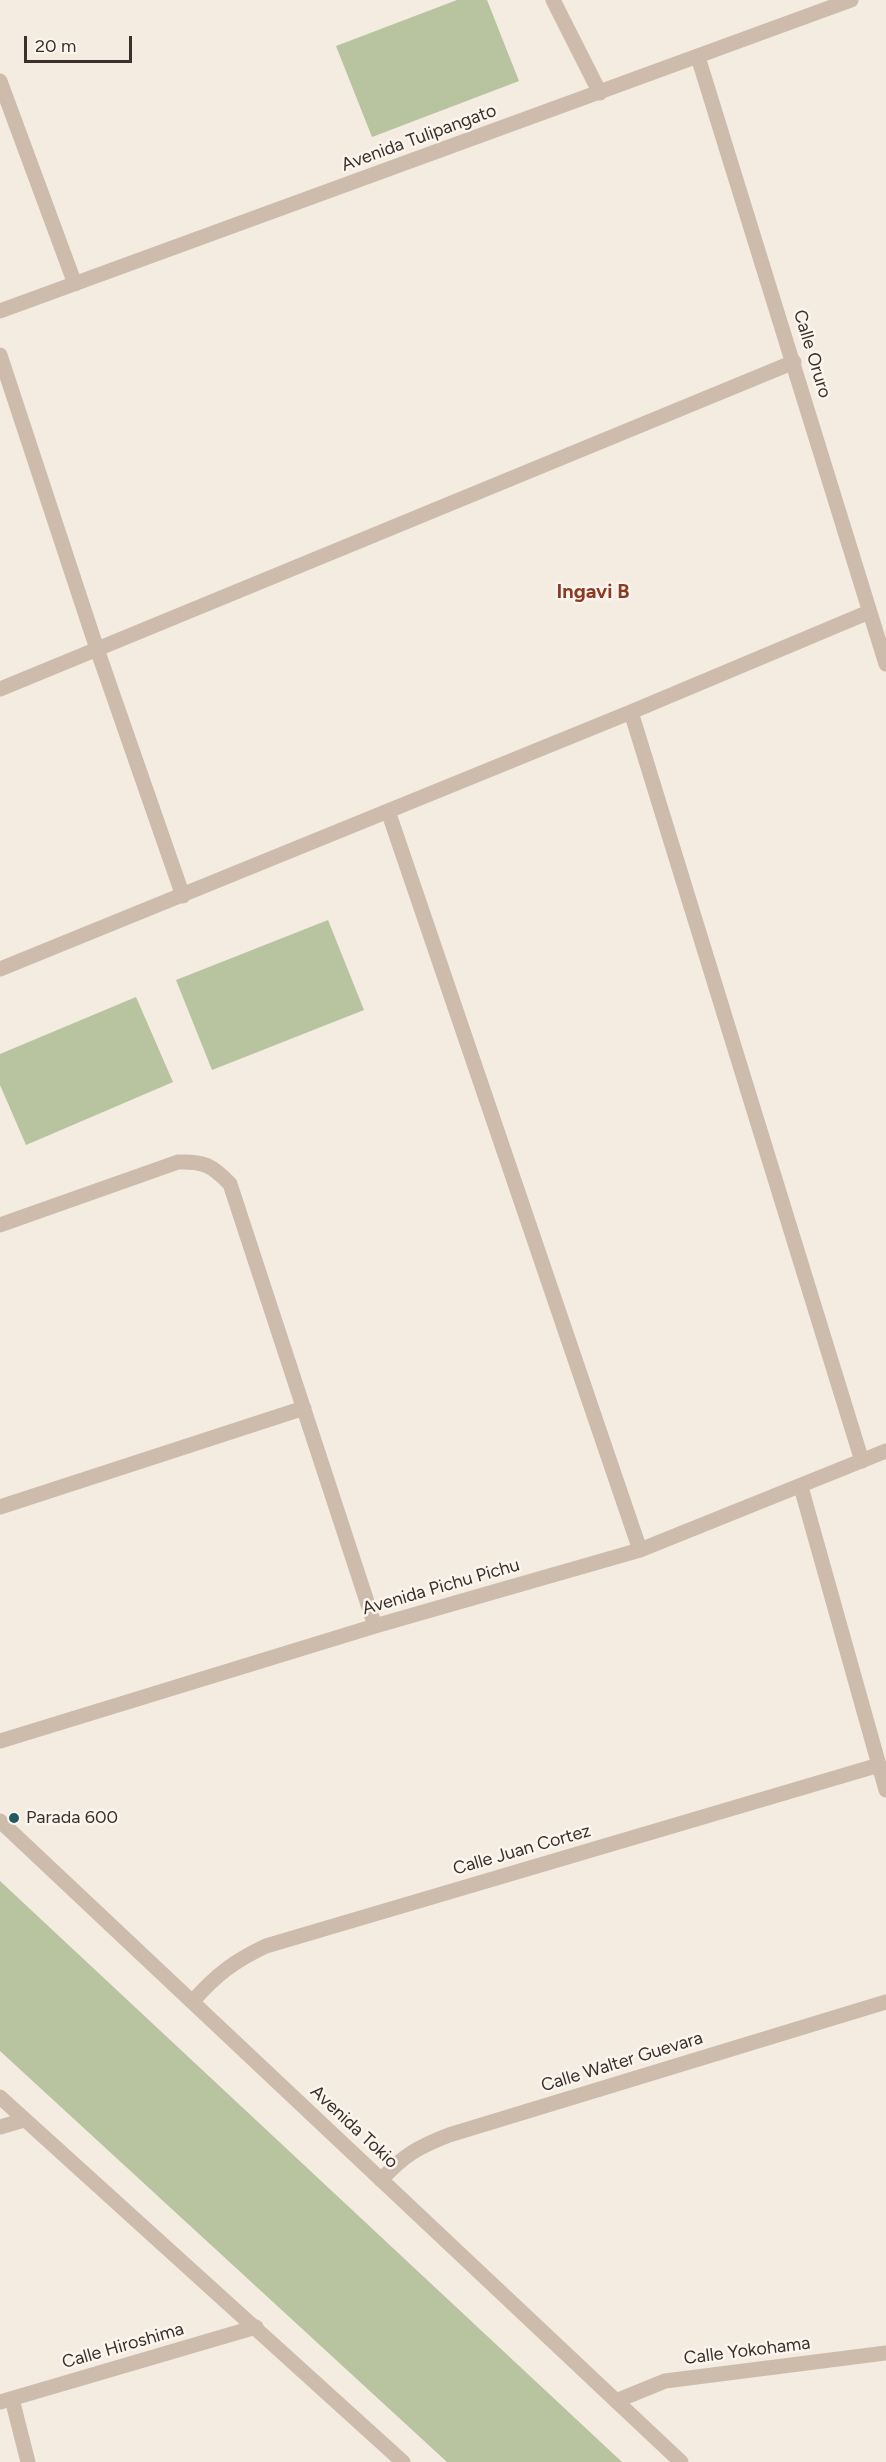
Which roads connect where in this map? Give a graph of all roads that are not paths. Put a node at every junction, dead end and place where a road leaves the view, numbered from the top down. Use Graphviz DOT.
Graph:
graph roads {
  1 [pos="552,0"];
  2 [pos="851,0"];
  3 [pos="698,57"];
  4 [pos="0,81"];
  5 [pos="600,93"];
  6 [pos="75,284"];
  7 [pos="0,311"];
  8 [pos="0,355"];
  9 [pos="794,362"];
  10 [pos="869,612"];
  11 [pos="97,649"];
  12 [pos="886,664"];
  13 [pos="0,688"];
  14 [pos="631,712"];
  15 [pos="388,811"];
  16 [pos="183,896"];
  17 [pos="0,969"];
  18 [pos="0,1225"];
  19 [pos="304,1408"];
  20 [pos="886,1451"];
  21 [pos="862,1461"];
  22 [pos="801,1487"];
  23 [pos="0,1507"];
  24 [pos="640,1550"];
  25 [pos="375,1626"];
  26 [pos="0,1741"];
  27 [pos="879,1765"];
  28 [pos="886,1790"];
  29 [pos="0,1821"];
  30 [pos="193,2001"];
  31 [pos="886,2002"];
  32 [pos="0,2097"];
  33 [pos="24,2120"];
  34 [pos="0,2127"];
  35 [pos="381,2180"];
  36 [pos="256,2327"];
  37 [pos="886,2353"];
  38 [pos="6,2400"];
  39 [pos="616,2402"];
  40 [pos="28,2462"];
  41 [pos="403,2462"];
  42 [pos="681,2462"];
  1 -- 5 [label="street"];
  2 -- 3 [label="street, Avenida Tulipangato"];
  3 -- 5 [label="street, Avenida Tulipangato"];
  3 -- 9 [label="street, Calle Oruro"];
  4 -- 6 [label="street"];
  5 -- 6 [label="street, Avenida Tulipangato"];
  6 -- 7 [label="street, Avenida Tulipangato"];
  8 -- 11 [label="street"];
  9 -- 10 [label="street, Calle Oruro"];
  9 -- 11 [label="street"];
  10 -- 12 [label="street, Calle Oruro"];
  10 -- 14 [label="street"];
  11 -- 13 [label="street"];
  11 -- 16 [label="street"];
  14 -- 15 [label="street"];
  14 -- 21 [label="street"];
  15 -- 16 [label="street"];
  15 -- 24 [label="street"];
  16 -- 17 [label="street"];
  18 -- 19 [label="street"];
  19 -- 23 [label="street"];
  19 -- 25 [label="street"];
  20 -- 21 [label="street, Avenida Pichu Pichu"];
  21 -- 22 [label="street, Avenida Pichu Pichu"];
  22 -- 24 [label="street, Avenida Pichu Pichu"];
  22 -- 27 [label="street"];
  24 -- 25 [label="street, Avenida Pichu Pichu"];
  25 -- 26 [label="street, Avenida Pichu Pichu"];
  27 -- 28 [label="street"];
  27 -- 30 [label="street, Calle Juan Cortez"];
  29 -- 30 [label="street, Avenida Tokio"];
  30 -- 35 [label="street, Avenida Tokio"];
  31 -- 35 [label="street, Calle Walter Guevara"];
  32 -- 33 [label="street"];
  33 -- 34 [label="street"];
  33 -- 36 [label="street"];
  35 -- 39 [label="street, Avenida Tokio"];
  36 -- 38 [label="street, Calle Hiroshima"];
  36 -- 41 [label="street"];
  37 -- 39 [label="street, Calle Yokohama"];
  38 -- 40 [label="street"];
  39 -- 42 [label="street, Avenida Tokio"];
}
